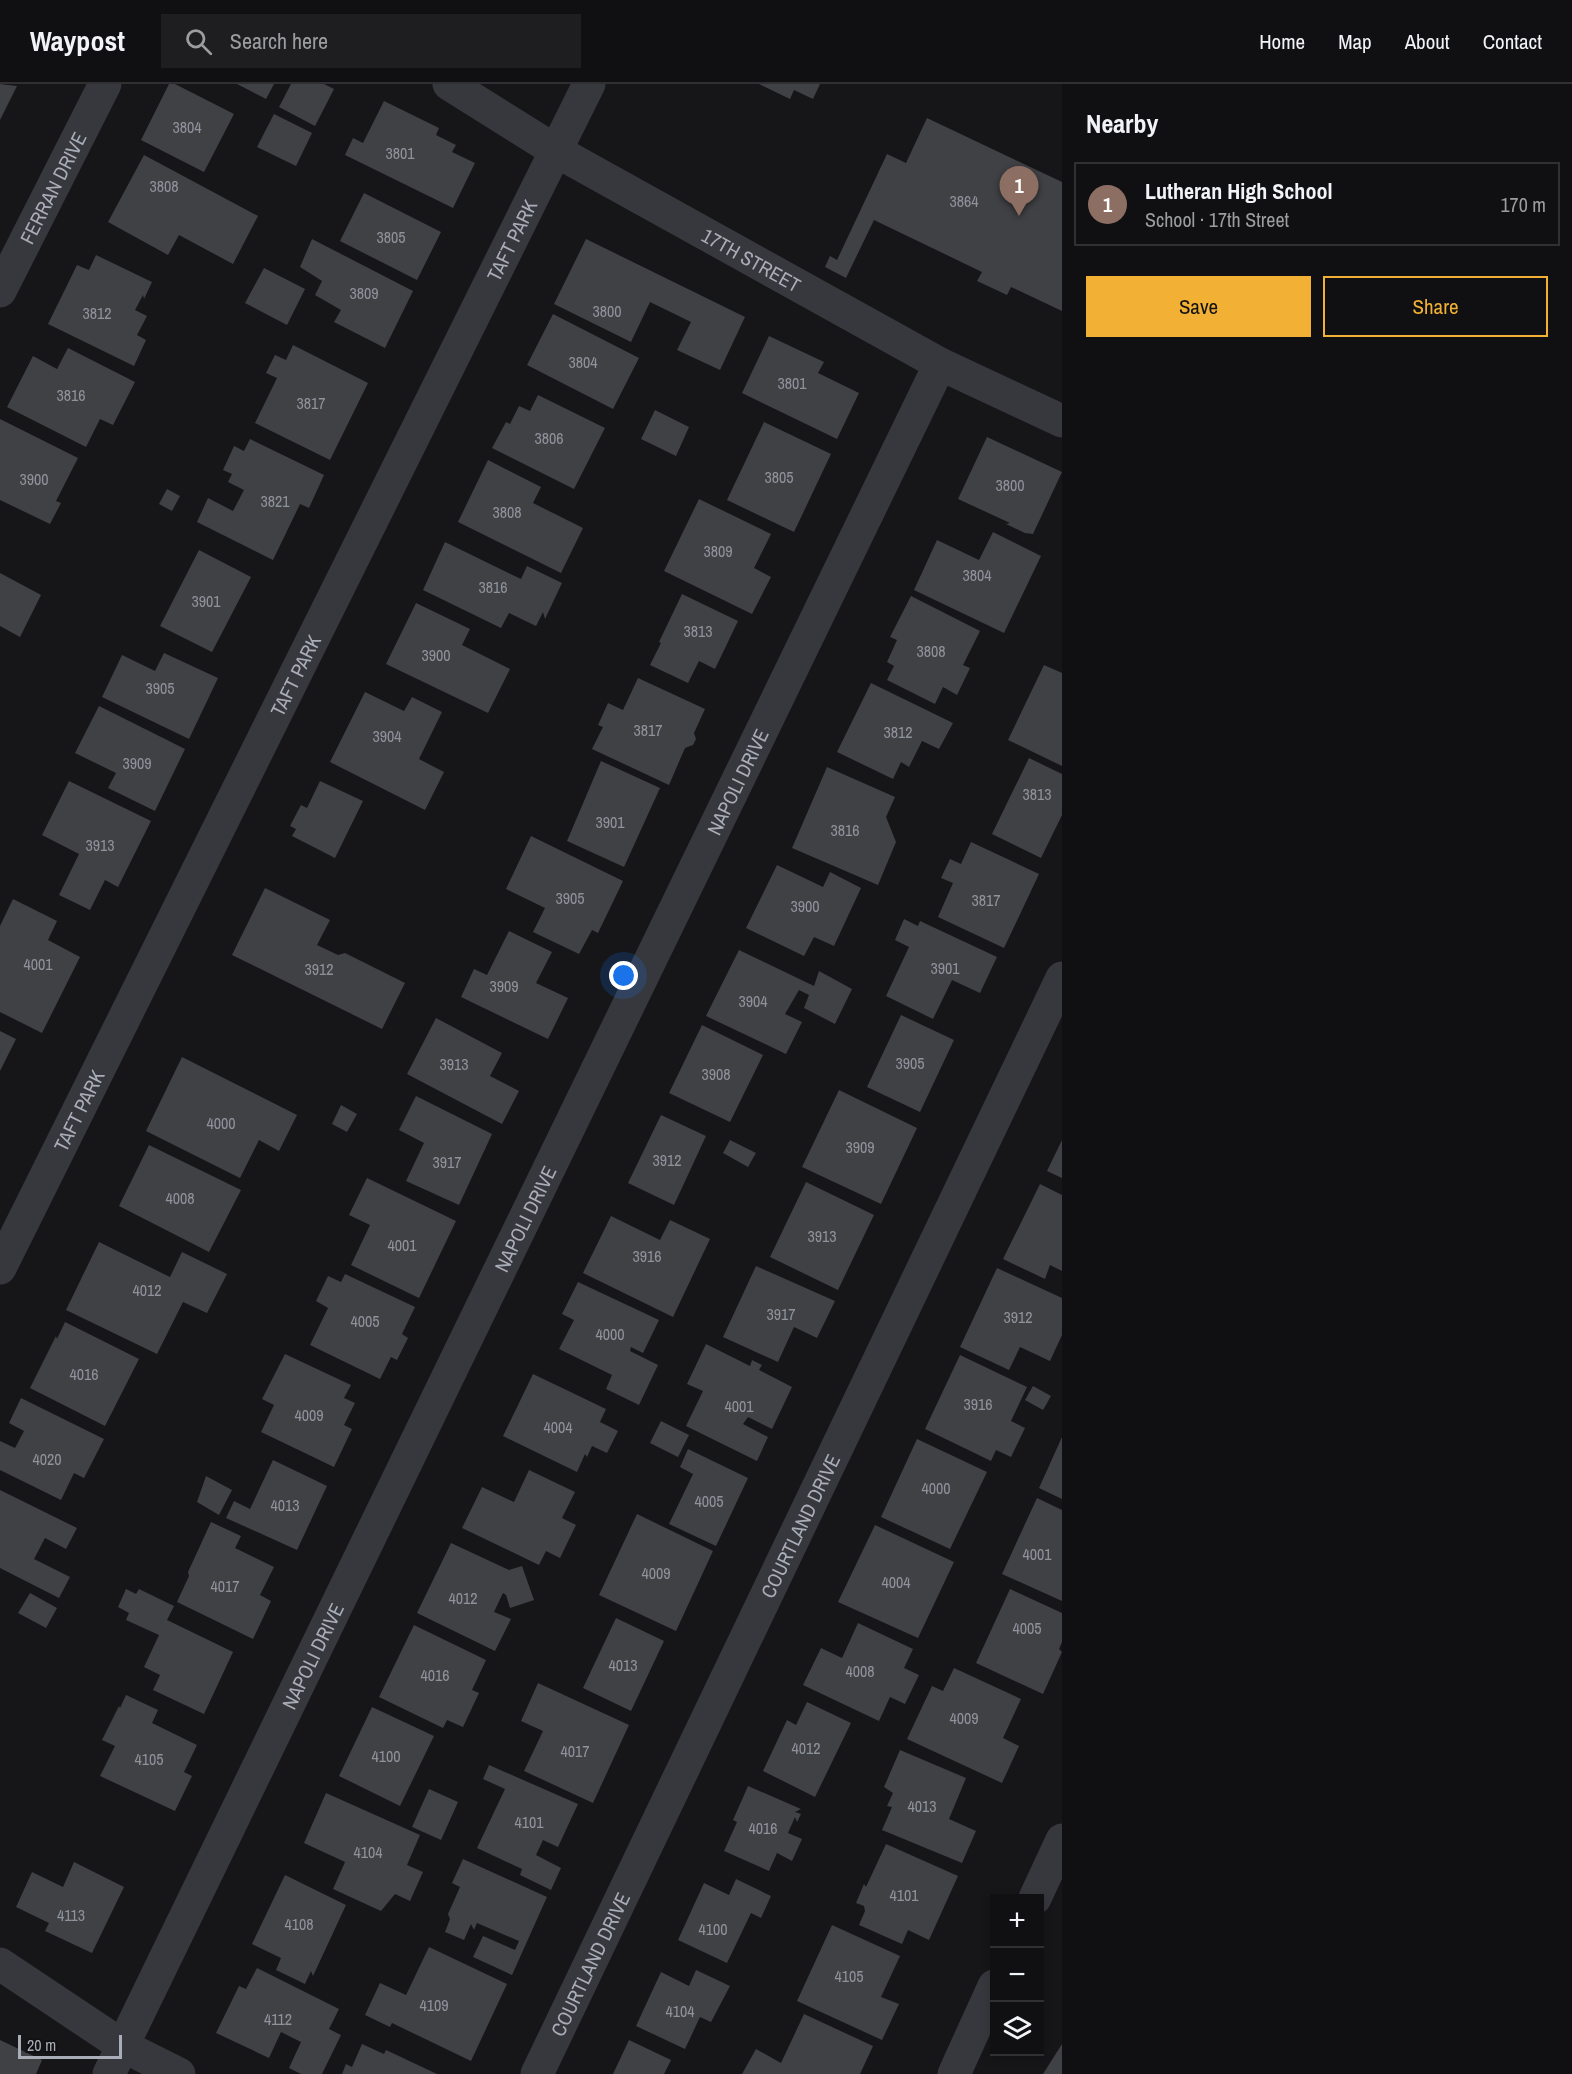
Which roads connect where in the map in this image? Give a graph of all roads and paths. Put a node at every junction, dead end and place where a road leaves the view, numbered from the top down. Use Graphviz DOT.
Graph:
graph roads {
  1 [pos="105,84"];
  2 [pos="449,84"];
  3 [pos="589,84"];
  4 [pos="556,151"];
  5 [pos="0,291"];
  6 [pos="940,364"];
  7 [pos="1062,421"];
  8 [pos="1062,978"];
  9 [pos="0,1268"];
  10 [pos="1062,1840"];
  11 [pos="1037,1894"];
  12 [pos="0,1964"];
  13 [pos="990,1995"];
  14 [pos="116,2060"];
  15 [pos="179,2074"];
  16 [pos="537,2074"];
  17 [pos="954,2074"];
  1 -- 5 [label="street, FERRAN DRIVE"];
  2 -- 4 [label="street, 17TH STREET"];
  3 -- 4 [label="street, TAFT PARK"];
  4 -- 6 [label="street, 17TH STREET"];
  4 -- 9 [label="street, TAFT PARK"];
  6 -- 7 [label="street, 17TH STREET"];
  6 -- 14 [label="street, NAPOLI DRIVE"];
  8 -- 16 [label="street, COURTLAND DRIVE"];
  10 -- 11 [label="street"];
  12 -- 14 [label="street"];
  13 -- 17 [label="street"];
  14 -- 15 [label="street"];
}
